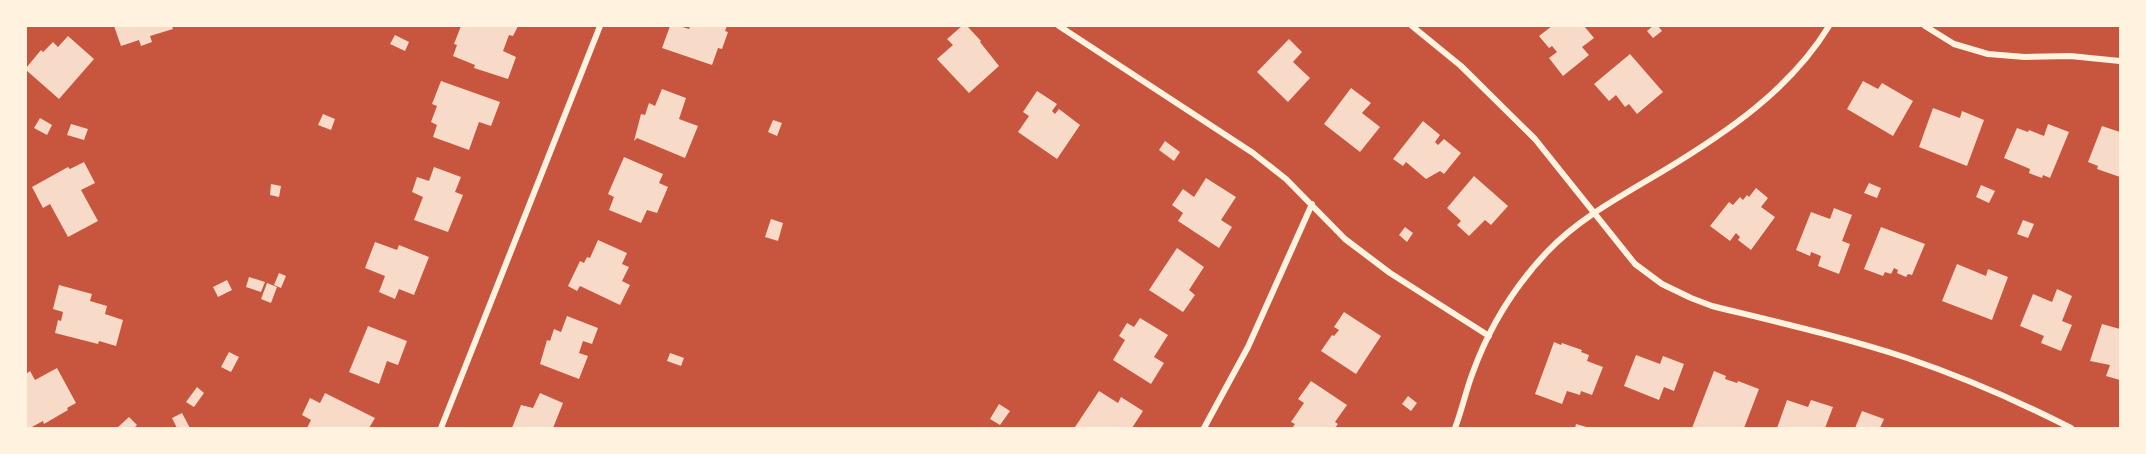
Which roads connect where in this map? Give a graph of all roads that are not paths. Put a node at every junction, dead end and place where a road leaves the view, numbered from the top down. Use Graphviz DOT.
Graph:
graph roads {
  1 [pos="600,26"];
  2 [pos="1059,26"];
  3 [pos="1412,26"];
  4 [pos="1829,26"];
  5 [pos="1925,26"];
  6 [pos="2121,62"];
  7 [pos="1312,204"];
  8 [pos="1594,214"];
  9 [pos="1489,336"];
  10 [pos="441,429"];
  11 [pos="1204,429"];
  12 [pos="1455,429"];
  13 [pos="2071,429"];
  1 -- 10 [label="street"];
  2 -- 7 [label="street"];
  3 -- 8 [label="street"];
  4 -- 8 [label="street"];
  5 -- 6 [label="street"];
  7 -- 9 [label="street"];
  7 -- 11 [label="street"];
  8 -- 9 [label="street"];
  8 -- 13 [label="street"];
  9 -- 12 [label="street"];
}
